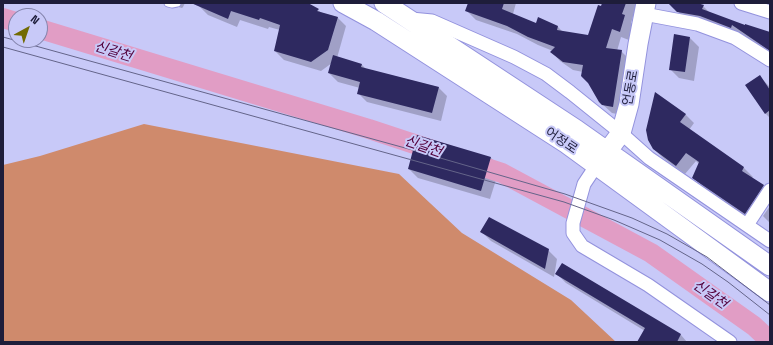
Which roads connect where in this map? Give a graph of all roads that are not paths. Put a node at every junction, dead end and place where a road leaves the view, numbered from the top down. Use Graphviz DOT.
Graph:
graph roads {
  1 [pos="168,3"];
  2 [pos="177,3"];
  3 [pos="344,3"];
  4 [pos="384,3"];
  5 [pos="741,3"];
  6 [pos="645,8"];
  7 [pos="770,12"];
  8 [pos="410,19"];
  9 [pos="770,60"];
  10 [pos="621,133"];
  11 [pos="602,158"];
  12 [pos="770,190"];
  13 [pos="747,225"];
  14 [pos="770,241"];
  15 [pos="770,266"];
  16 [pos="770,292"];
  17 [pos="730,342"];
  1 -- 2 [label="lane"];
  3 -- 11 [label="main road, 어정로"];
  4 -- 8 [label="main road, 어정로"];
  5 -- 7 [label="street"];
  6 -- 9 [label="street"];
  6 -- 10 [label="main road, 언동로"];
  8 -- 10 [label="street"];
  8 -- 11 [label="main road, 어정로"];
  10 -- 11 [label="main road, 언동로"];
  10 -- 13 [label="street"];
  11 -- 15 [label="main road, 어정로"];
  11 -- 16 [label="main road, 어정로"];
  11 -- 17 [label="street"];
  12 -- 13 [label="street"];
  13 -- 14 [label="street"];
}
